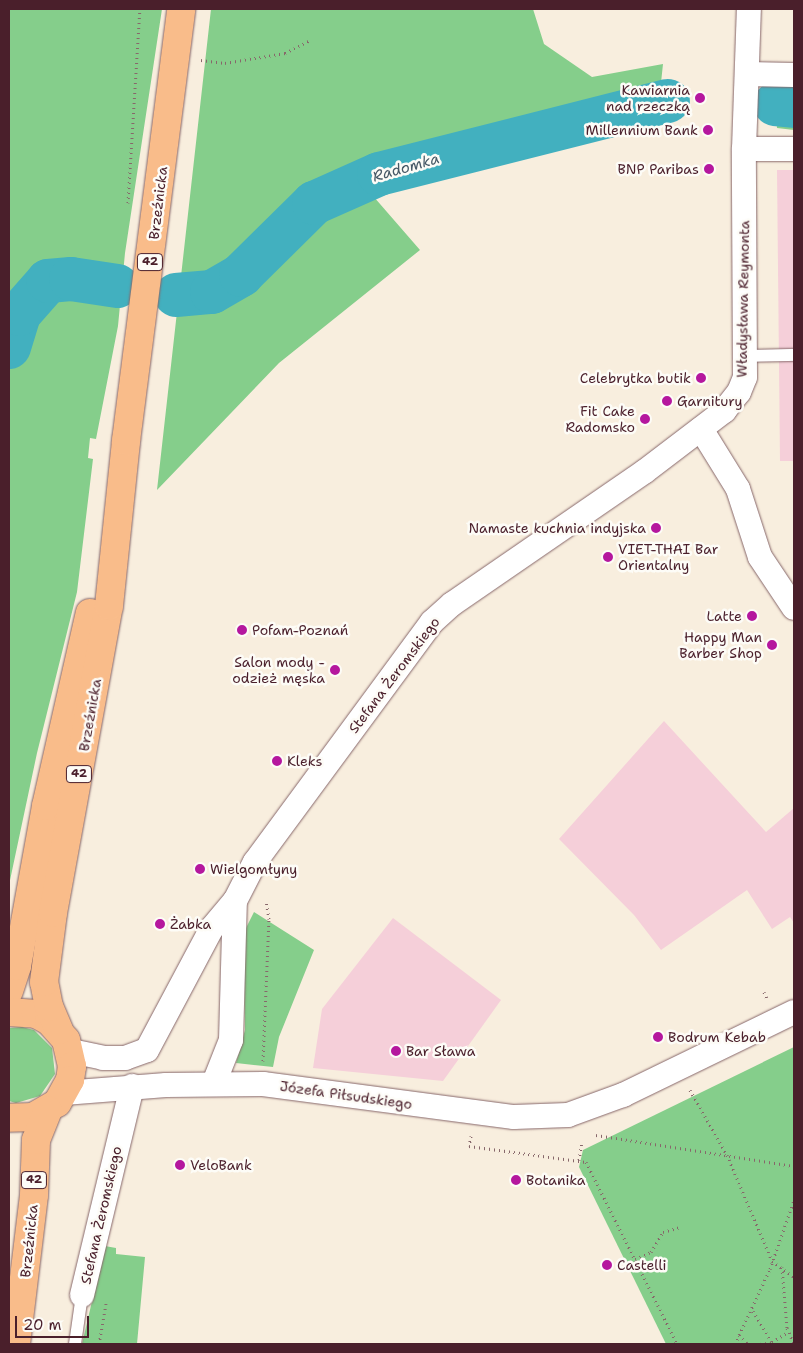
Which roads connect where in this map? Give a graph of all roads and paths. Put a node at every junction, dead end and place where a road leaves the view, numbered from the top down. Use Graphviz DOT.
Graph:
graph roads {
  1 [pos="140,9"];
  2 [pos="181,9"];
  3 [pos="749,9"];
  4 [pos="309,41"];
  5 [pos="197,60"];
  6 [pos="747,74"];
  7 [pos="794,75"];
  8 [pos="744,149"];
  9 [pos="794,149"];
  10 [pos="129,211"];
  11 [pos="794,355"];
  12 [pos="745,356"];
  13 [pos="701,429"];
  14 [pos="118,516"];
  15 [pos="794,608"];
  16 [pos="266,900"];
  17 [pos="235,902"];
  18 [pos="9,990"];
  19 [pos="9,1012"];
  20 [pos="794,1012"];
  21 [pos="65,1041"];
  22 [pos="147,1050"];
  23 [pos="263,1069"];
  24 [pos="214,1083"];
  25 [pos="166,1085"];
  26 [pos="132,1086"];
  27 [pos="689,1089"];
  28 [pos="56,1102"];
  29 [pos="9,1118"];
  30 [pos="596,1135"];
  31 [pos="471,1136"];
  32 [pos="582,1142"];
  33 [pos="727,1155"];
  34 [pos="579,1160"];
  35 [pos="794,1166"];
  36 [pos="794,1200"];
  37 [pos="681,1226"];
  38 [pos="634,1259"];
  39 [pos="772,1261"];
  40 [pos="782,1266"];
  41 [pos="794,1277"];
  42 [pos="82,1295"];
  43 [pos="752,1310"];
  44 [pos="788,1332"];
  45 [pos="739,1335"];
  46 [pos="772,1343"];
  47 [pos="16,1344"];
  48 [pos="75,1344"];
  49 [pos="677,1344"];
  50 [pos="734,1344"];
  51 [pos="748,1344"];
  52 [pos="760,1344"];
  53 [pos="794,1344"];
  1 -- 10 [label="path"];
  2 -- 14 [label="main road, Brzeźnicka / 42"];
  3 -- 6 [label="street, Władysława Reymonta"];
  4 -- 5 [label="path"];
  6 -- 7 [label="street"];
  6 -- 8 [label="street, Władysława Reymonta"];
  8 -- 9 [label="street"];
  8 -- 12 [label="street, Władysława Reymonta"];
  11 -- 12 [label="lane"];
  12 -- 13 [label="street, Władysława Reymonta"];
  13 -- 15 [label="street"];
  13 -- 17 [label="street, Stefana Żeromskiego"];
  14 -- 18 [label="main road, Brzeźnicka / 42"];
  14 -- 21 [label="main road, Brzeźnicka / 42"];
  16 -- 23 [label="path"];
  17 -- 22 [label="street"];
  17 -- 24 [label="street"];
  19 -- 21 [label="main road"];
  20 -- 24 [label="street, Józefa Piłsudskiego"];
  21 -- 22 [label="street"];
  21 -- 28 [label="main road, 42"];
  22 -- 25 [label="street"];
  24 -- 25 [label="street, Józefa Piłsudskiego"];
  25 -- 26 [label="street, Józefa Piłsudskiego"];
  26 -- 28 [label="street, Józefa Piłsudskiego"];
  26 -- 42 [label="street, Stefana Żeromskiego"];
  27 -- 33 [label="path"];
  28 -- 29 [label="main road"];
  28 -- 47 [label="main road, Brzeźnicka / 42"];
  30 -- 33 [label="path"];
  31 -- 34 [label="path"];
  32 -- 34 [label="path"];
  33 -- 35 [label="path"];
  33 -- 39 [label="path"];
  34 -- 38 [label="path"];
  36 -- 39 [label="path"];
  37 -- 38 [label="path"];
  38 -- 49 [label="path"];
  39 -- 40 [label="path"];
  39 -- 43 [label="path"];
  40 -- 41 [label="path"];
  40 -- 44 [label="path"];
  42 -- 48 [label="lane, Stefana Żeromskiego"];
  43 -- 45 [label="path"];
  43 -- 46 [label="path"];
  44 -- 46 [label="path"];
  44 -- 53 [label="path"];
  45 -- 50 [label="path"];
  45 -- 51 [label="path"];
  46 -- 52 [label="path"];
}
